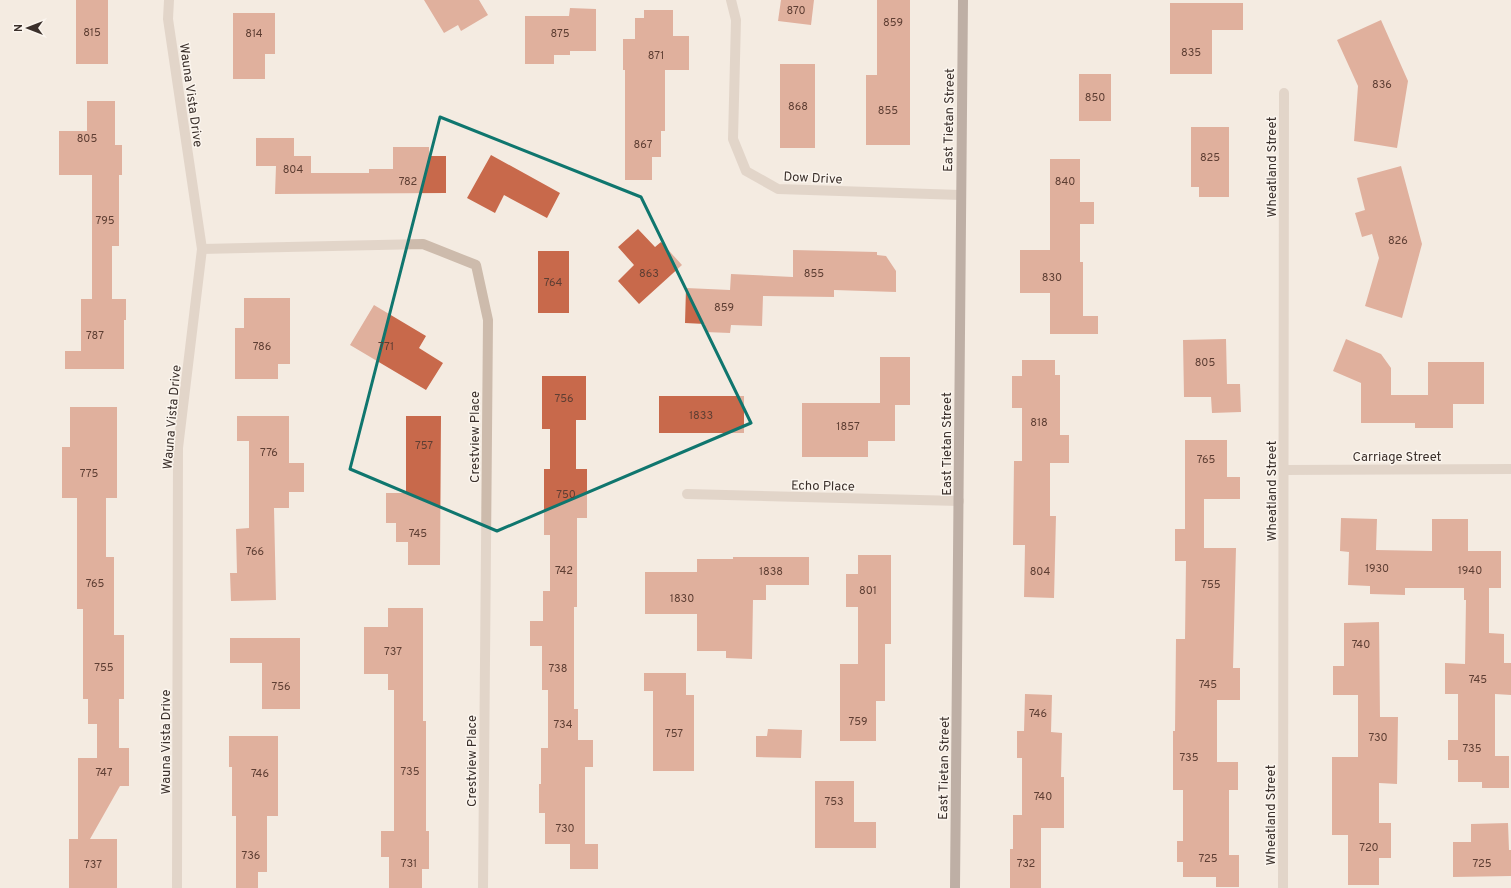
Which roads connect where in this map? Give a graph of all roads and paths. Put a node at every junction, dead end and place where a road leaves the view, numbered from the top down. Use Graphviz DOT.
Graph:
graph roads {
  1 [pos="169,0"];
  2 [pos="731,0"];
  3 [pos="963,0"];
  4 [pos="1284,93"];
  5 [pos="961,195"];
  6 [pos="202,249"];
  7 [pos="1511,469"];
  8 [pos="1284,470"];
  9 [pos="686,494"];
  10 [pos="959,501"];
  11 [pos="177,888"];
  12 [pos="483,888"];
  13 [pos="955,888"];
  14 [pos="1283,888"];
  1 -- 6 [label="street, Wauna Vista Drive"];
  2 -- 5 [label="street, Dow Drive"];
  3 -- 5 [label="main road, East Tietan Street"];
  4 -- 8 [label="street, Wheatland Street"];
  5 -- 10 [label="main road, East Tietan Street"];
  6 -- 11 [label="street, Wauna Vista Drive"];
  6 -- 12 [label="street, Crestview Place"];
  7 -- 8 [label="street, Carriage Street"];
  8 -- 14 [label="street, Wheatland Street"];
  9 -- 10 [label="street, Echo Place"];
  10 -- 13 [label="main road, East Tietan Street"];
}
